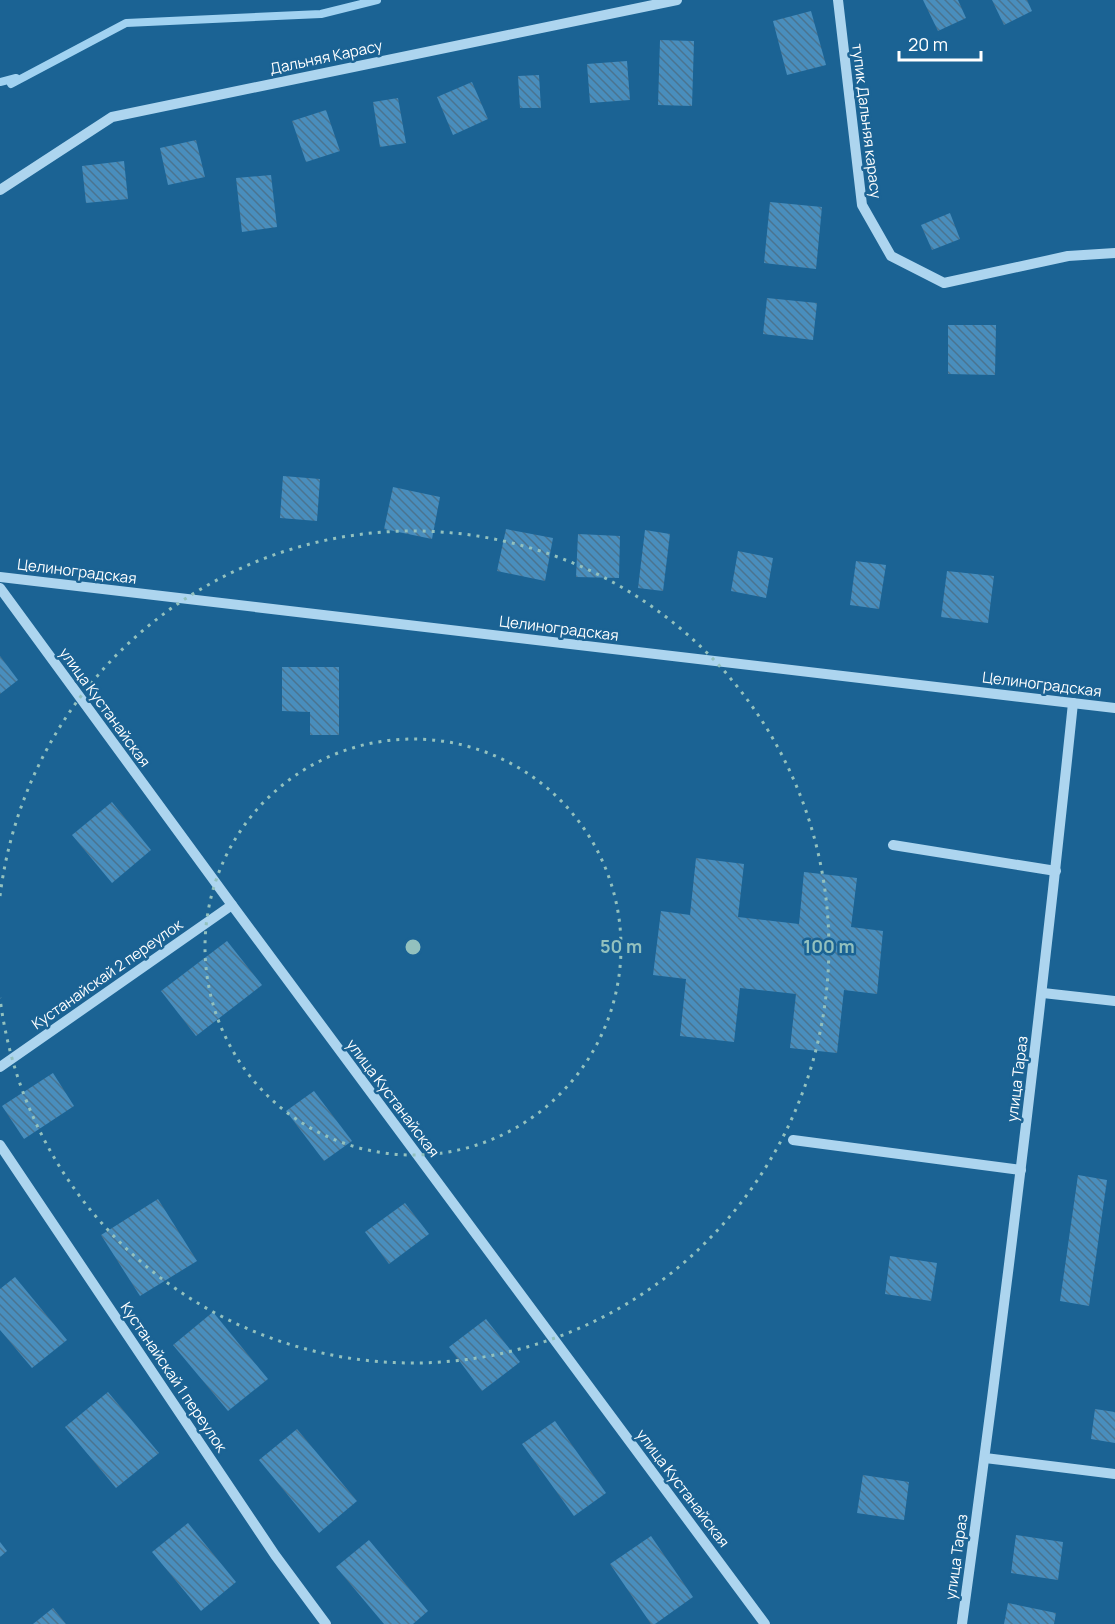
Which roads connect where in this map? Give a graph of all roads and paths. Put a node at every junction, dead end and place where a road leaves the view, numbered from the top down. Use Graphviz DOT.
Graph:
graph roads {
  1 [pos="677,0"];
  2 [pos="838,0"];
  3 [pos="0,190"];
  4 [pos="1115,253"];
  5 [pos="0,578"];
  6 [pos="0,588"];
  7 [pos="1073,703"];
  8 [pos="1115,708"];
  9 [pos="893,845"];
  10 [pos="1056,871"];
  11 [pos="232,905"];
  12 [pos="1043,993"];
  13 [pos="1115,1001"];
  14 [pos="0,1067"];
  15 [pos="793,1140"];
  16 [pos="0,1145"];
  17 [pos="1021,1170"];
  18 [pos="985,1458"];
  19 [pos="1115,1474"];
  20 [pos="326,1624"];
  21 [pos="765,1624"];
  22 [pos="962,1624"];
  1 -- 3 [label="street, Дальняя Карасу"];
  2 -- 4 [label="street, тупик Дальняя карасу"];
  5 -- 7 [label="street, Целиноградская"];
  6 -- 11 [label="street, улица Кустанайская"];
  7 -- 8 [label="street, Целиноградская"];
  7 -- 10 [label="street, улица Тараз"];
  9 -- 10 [label="street"];
  10 -- 12 [label="street, улица Тараз"];
  11 -- 14 [label="street, Кустанайскай 2 переулок"];
  11 -- 21 [label="street, улица Кустанайская"];
  12 -- 13 [label="street"];
  12 -- 17 [label="street, улица Тараз"];
  15 -- 17 [label="street"];
  16 -- 20 [label="street, Кустанайскай 1 переулок"];
  17 -- 18 [label="street, улица Тараз"];
  18 -- 19 [label="street"];
  18 -- 22 [label="street, улица Тараз"];
}
